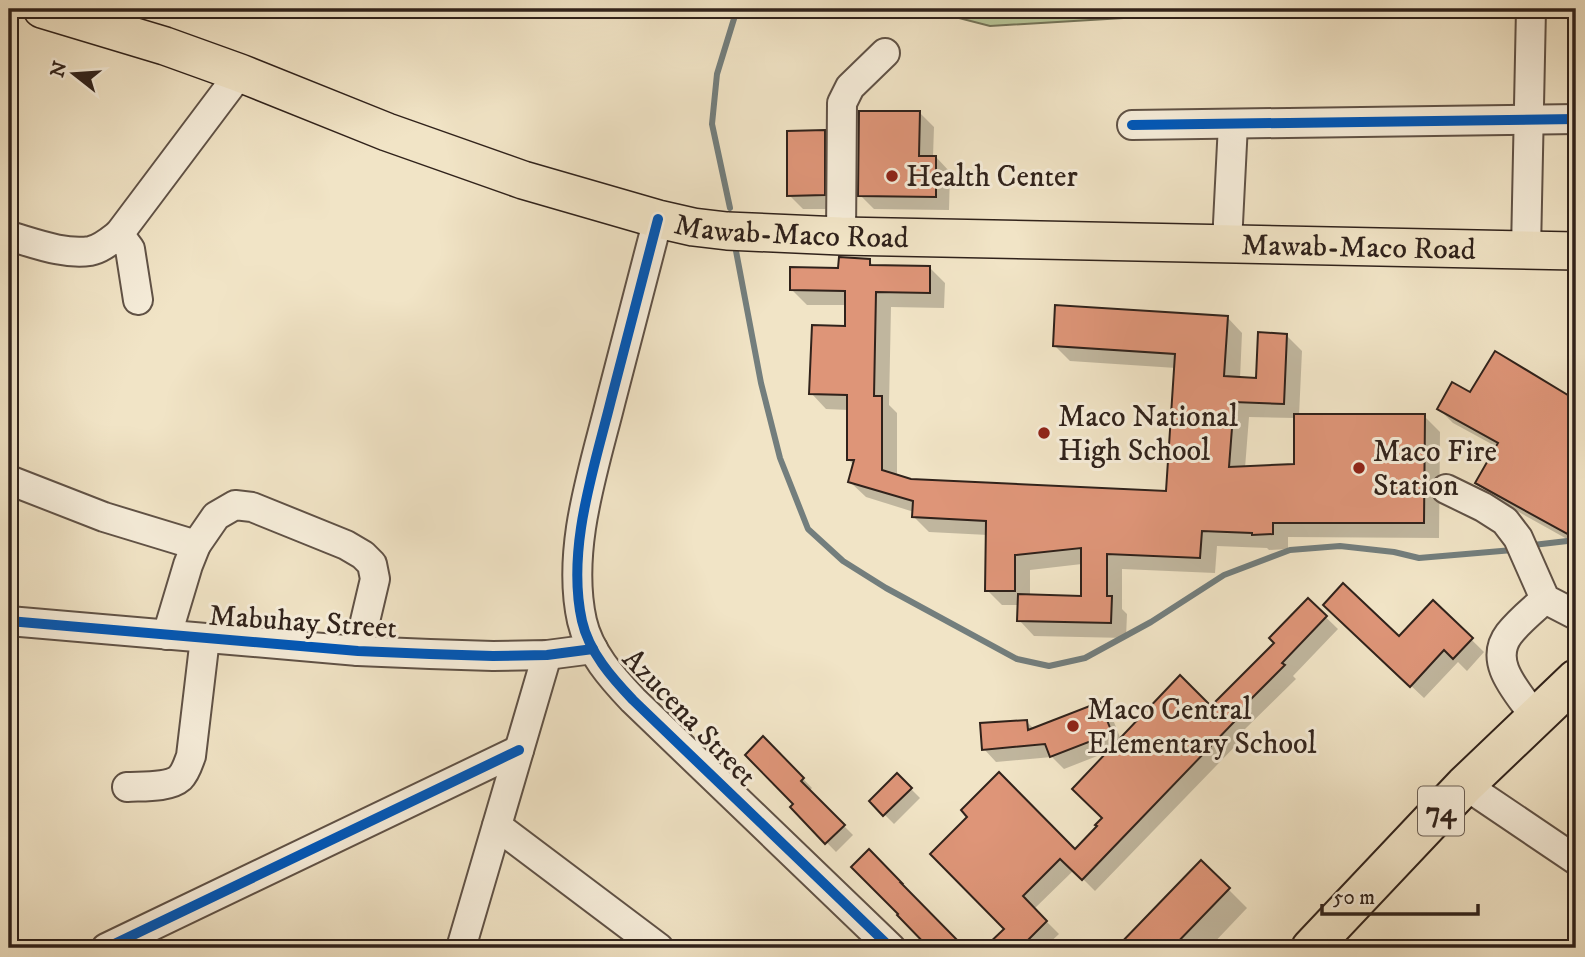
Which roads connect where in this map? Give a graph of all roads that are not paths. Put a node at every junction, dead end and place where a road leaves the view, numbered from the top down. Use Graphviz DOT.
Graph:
graph roads {
  1 [pos="42,9"];
  2 [pos="1531,9"];
  3 [pos="885,53"];
  4 [pos="240,73"];
  5 [pos="1576,119"];
  6 [pos="1530,120"];
  7 [pos="1233,124"];
  8 [pos="1132,125"];
  9 [pos="658,219"];
  10 [pos="119,234"];
  11 [pos="9,236"];
  12 [pos="841,236"];
  13 [pos="1227,243"];
  14 [pos="1526,250"];
  15 [pos="1576,251"];
  16 [pos="138,300"];
  17 [pos="9,480"];
  18 [pos="1446,489"];
  19 [pos="196,545"];
  20 [pos="1545,599"];
  21 [pos="1576,615"];
  22 [pos="9,621"];
  23 [pos="167,635"];
  24 [pos="205,638"];
  25 [pos="593,649"];
  26 [pos="358,651"];
  27 [pos="547,655"];
  28 [pos="1576,679"];
  29 [pos="1535,716"];
  30 [pos="519,750"];
  31 [pos="1465,785"];
  32 [pos="127,787"];
  33 [pos="497,826"];
  34 [pos="1576,860"];
  35 [pos="106,948"];
  36 [pos="461,948"];
  37 [pos="659,948"];
  38 [pos="891,948"];
  39 [pos="1311,948"];
  1 -- 4 [label="main road, Mawab-Maco Road"];
  2 -- 6 [label="street"];
  3 -- 12 [label="street"];
  4 -- 9 [label="main road, Mawab-Maco Road"];
  4 -- 10 [label="street"];
  5 -- 6 [label="street"];
  6 -- 7 [label="street"];
  6 -- 14 [label="street"];
  7 -- 8 [label="street"];
  7 -- 13 [label="street"];
  9 -- 12 [label="main road, Mawab-Maco Road"];
  9 -- 25 [label="street, Azucena Street"];
  10 -- 11 [label="street"];
  10 -- 16 [label="street"];
  12 -- 13 [label="main road, Mawab-Maco Road"];
  13 -- 14 [label="main road, Mawab-Maco Road"];
  14 -- 15 [label="main road, Mawab-Maco Road"];
  17 -- 19 [label="street"];
  18 -- 20 [label="street"];
  19 -- 23 [label="street"];
  19 -- 26 [label="street"];
  20 -- 21 [label="street"];
  20 -- 29 [label="street"];
  22 -- 23 [label="street, Mabuhay Street"];
  23 -- 24 [label="street, Mabuhay Street"];
  24 -- 26 [label="street, Mabuhay Street"];
  24 -- 32 [label="street"];
  25 -- 27 [label="street, Mabuhay Street"];
  25 -- 38 [label="street, Azucena Street"];
  26 -- 27 [label="street, Mabuhay Street"];
  27 -- 30 [label="street"];
  28 -- 29 [label="highway, 74"];
  29 -- 31 [label="highway, 74"];
  30 -- 33 [label="street"];
  30 -- 35 [label="street"];
  31 -- 34 [label="street"];
  31 -- 39 [label="highway, 74"];
  33 -- 36 [label="street"];
  33 -- 37 [label="street"];
}
